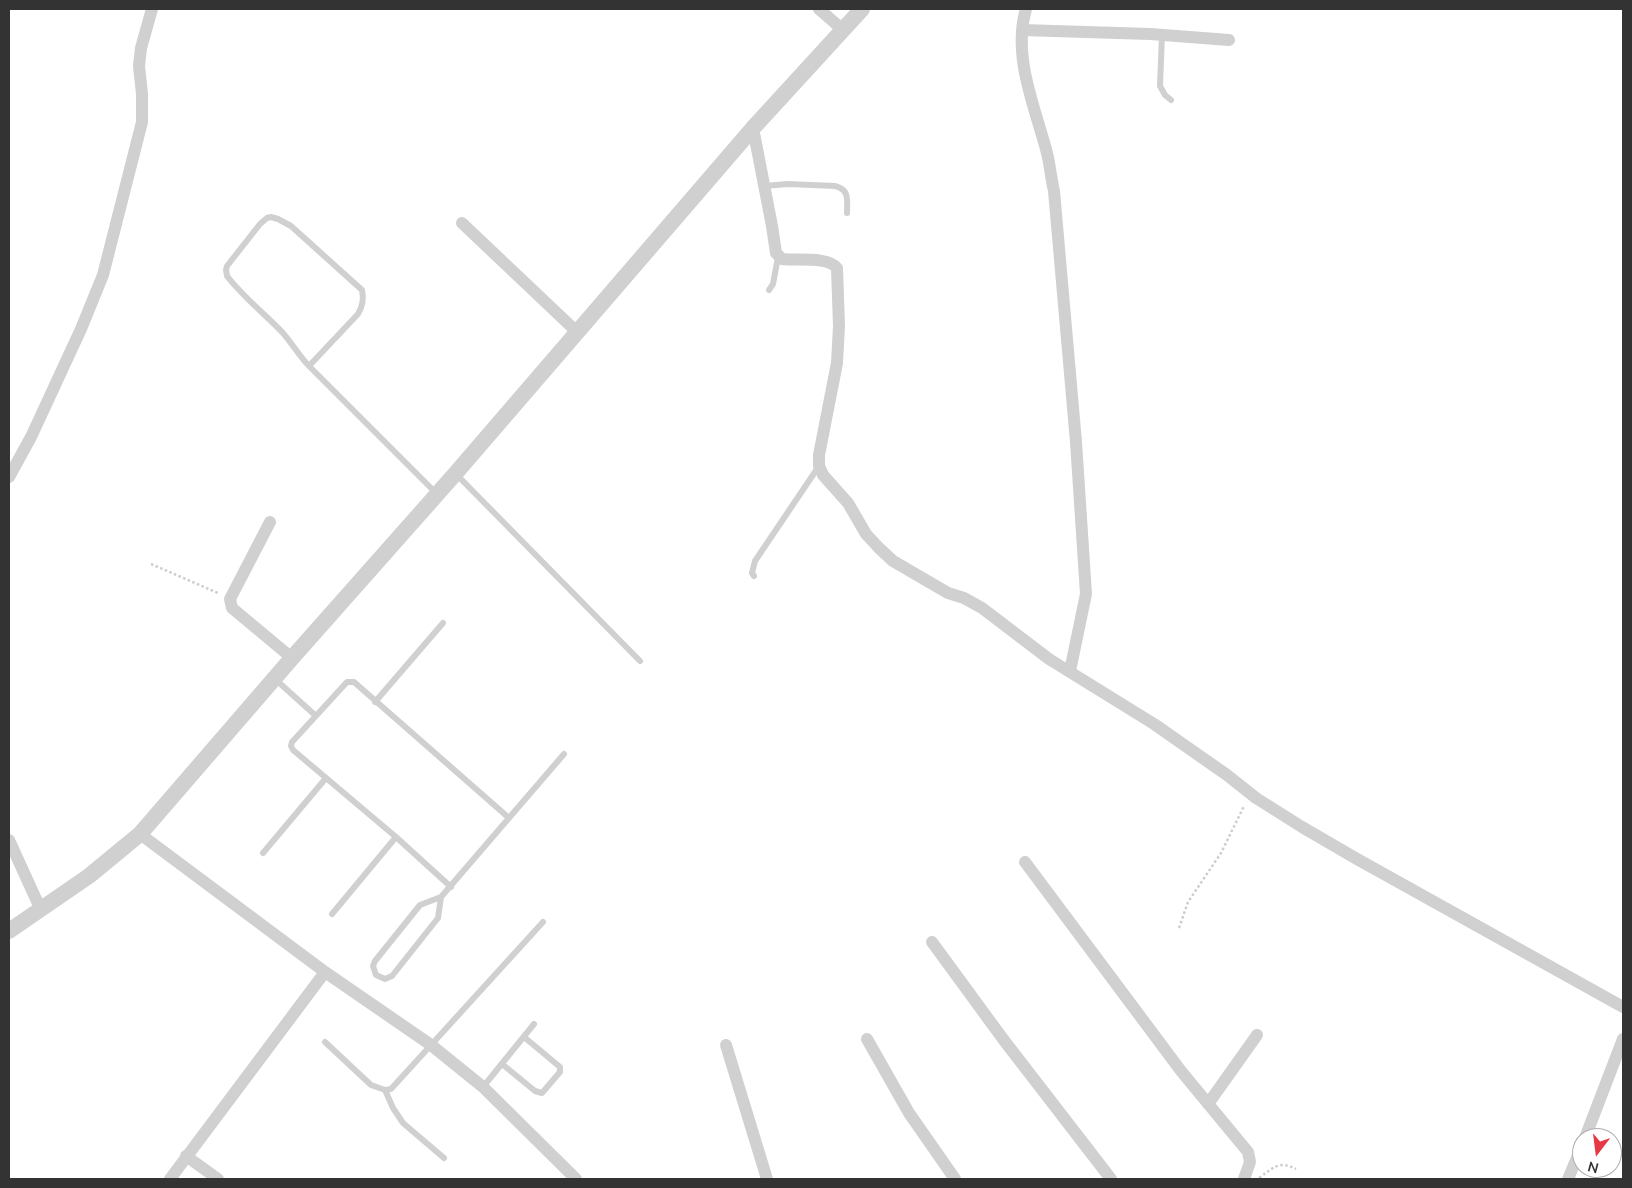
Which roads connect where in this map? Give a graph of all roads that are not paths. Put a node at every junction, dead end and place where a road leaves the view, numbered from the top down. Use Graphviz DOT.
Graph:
graph roads {
  1 [pos="152,9"];
  2 [pos="819,9"];
  3 [pos="862,9"];
  4 [pos="1026,9"];
  5 [pos="843,30"];
  6 [pos="1022,30"];
  7 [pos="1162,35"];
  8 [pos="1229,40"];
  9 [pos="1170,100"];
  10 [pos="753,128"];
  11 [pos="764,186"];
  12 [pos="847,213"];
  13 [pos="462,223"];
  14 [pos="778,257"];
  15 [pos="769,290"];
  16 [pos="577,332"];
  17 [pos="309,366"];
  18 [pos="819,466"];
  19 [pos="455,474"];
  20 [pos="9,477"];
  21 [pos="437,494"];
  22 [pos="270,522"];
  23 [pos="754,576"];
  24 [pos="443,623"];
  25 [pos="292,658"];
  26 [pos="640,661"];
  27 [pos="1070,671"];
  28 [pos="275,678"];
  29 [pos="375,702"];
  30 [pos="316,716"];
  31 [pos="564,754"];
  32 [pos="326,778"];
  33 [pos="509,818"];
  34 [pos="140,834"];
  35 [pos="396,837"];
  36 [pos="9,840"];
  37 [pos="262,853"];
  38 [pos="1025,862"];
  39 [pos="451,887"];
  40 [pos="442,897"];
  41 [pos="41,910"];
  42 [pos="332,914"];
  43 [pos="543,922"];
  44 [pos="9,931"];
  45 [pos="932,942"];
  46 [pos="325,972"];
  47 [pos="1623,1008"];
  48 [pos="534,1024"];
  49 [pos="1257,1035"];
  50 [pos="524,1037"];
  51 [pos="867,1039"];
  52 [pos="1623,1039"];
  53 [pos="325,1042"];
  54 [pos="432,1045"];
  55 [pos="726,1045"];
  56 [pos="502,1064"];
  57 [pos="483,1087"];
  58 [pos="385,1090"];
  59 [pos="1208,1104"];
  60 [pos="1589,1128"];
  61 [pos="186,1156"];
  62 [pos="444,1158"];
  63 [pos="170,1179"];
  64 [pos="218,1179"];
  65 [pos="576,1179"];
  66 [pos="767,1179"];
  67 [pos="955,1179"];
  68 [pos="1111,1179"];
  69 [pos="1244,1179"];
  1 -- 20 [label="street"];
  2 -- 5 [label="street"];
  3 -- 5 [label="street"];
  4 -- 6 [label="street"];
  5 -- 10 [label="street"];
  6 -- 7 [label="street"];
  6 -- 27 [label="street"];
  7 -- 8 [label="street"];
  7 -- 9 [label="lane"];
  10 -- 11 [label="street"];
  10 -- 16 [label="street"];
  11 -- 12 [label="lane"];
  11 -- 14 [label="street"];
  13 -- 16 [label="street"];
  14 -- 15 [label="lane"];
  14 -- 18 [label="street"];
  16 -- 19 [label="street"];
  17 -- 17 [label="lane"];
  17 -- 21 [label="lane"];
  18 -- 23 [label="lane"];
  18 -- 27 [label="street"];
  19 -- 21 [label="street"];
  19 -- 26 [label="lane"];
  21 -- 25 [label="street"];
  22 -- 25 [label="street"];
  24 -- 29 [label="lane"];
  25 -- 28 [label="street"];
  27 -- 47 [label="street"];
  28 -- 30 [label="lane"];
  28 -- 34 [label="street"];
  29 -- 30 [label="lane"];
  29 -- 33 [label="lane"];
  30 -- 32 [label="lane"];
  31 -- 33 [label="lane"];
  32 -- 35 [label="lane"];
  32 -- 37 [label="lane"];
  33 -- 39 [label="lane"];
  34 -- 41 [label="street"];
  34 -- 46 [label="street"];
  35 -- 39 [label="lane"];
  35 -- 42 [label="lane"];
  36 -- 41 [label="street"];
  38 -- 59 [label="street"];
  39 -- 40 [label="lane"];
  40 -- 40 [label="lane"];
  41 -- 44 [label="street"];
  43 -- 54 [label="lane"];
  45 -- 68 [label="street"];
  46 -- 54 [label="street"];
  46 -- 61 [label="street"];
  48 -- 50 [label="lane"];
  49 -- 59 [label="street"];
  50 -- 56 [label="lane"];
  50 -- 56 [label="lane"];
  51 -- 67 [label="street"];
  52 -- 60 [label="street"];
  53 -- 58 [label="lane"];
  54 -- 57 [label="street"];
  54 -- 58 [label="lane"];
  55 -- 66 [label="street"];
  56 -- 57 [label="lane"];
  57 -- 65 [label="street"];
  58 -- 62 [label="lane"];
  59 -- 69 [label="street"];
  61 -- 63 [label="street"];
  61 -- 64 [label="street"];
}
